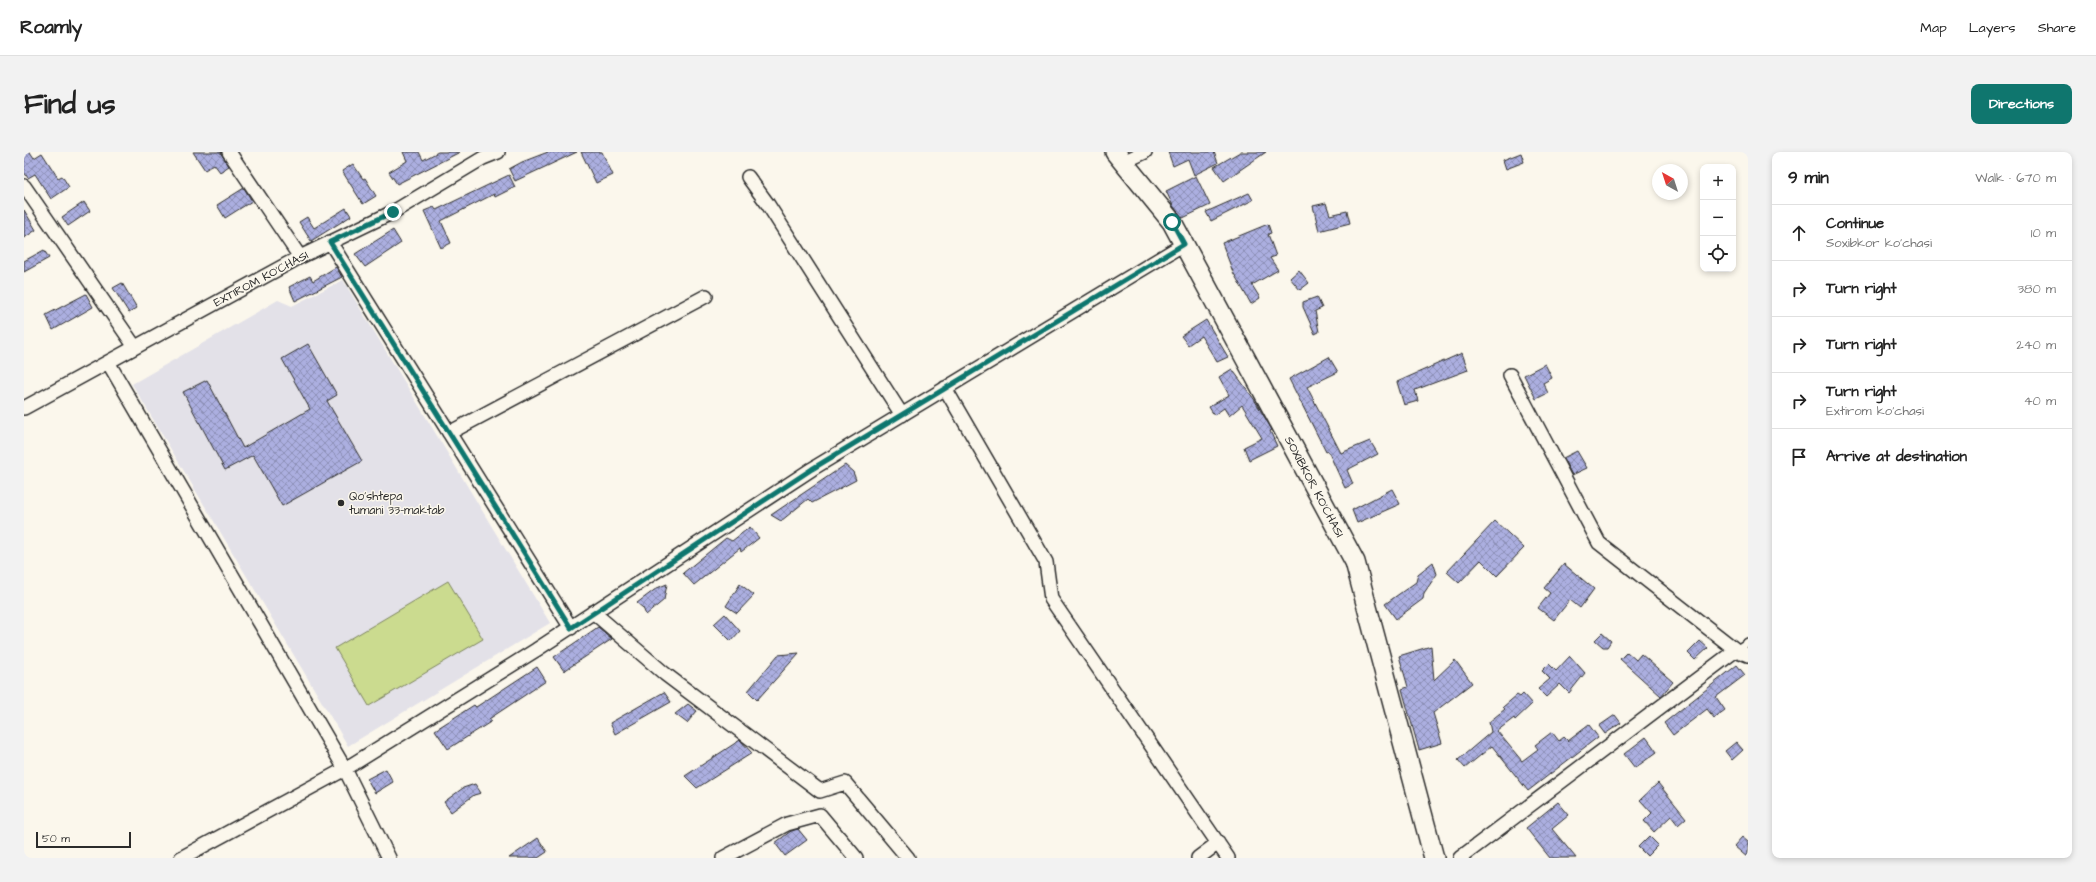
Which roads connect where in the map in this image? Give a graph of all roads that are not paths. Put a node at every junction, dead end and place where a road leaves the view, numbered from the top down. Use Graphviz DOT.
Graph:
graph roads {
  1 [pos="229,152"];
  2 [pos="498,152"];
  3 [pos="1145,152"];
  4 [pos="1119,157"];
  5 [pos="748,177"];
  6 [pos="24,186"];
  7 [pos="330,242"];
  8 [pos="1184,244"];
  9 [pos="300,258"];
  10 [pos="706,296"];
  11 [pos="135,347"];
  12 [pos="108,362"];
  13 [pos="1510,375"];
  14 [pos="945,388"];
  15 [pos="24,408"];
  16 [pos="902,415"];
  17 [pos="449,433"];
  18 [pos="593,612"];
  19 [pos="571,628"];
  20 [pos="1748,642"];
  21 [pos="1742,653"];
  22 [pos="345,769"];
  23 [pos="1218,843"];
  24 [pos="181,858"];
  25 [pos="389,858"];
  26 [pos="723,858"];
  27 [pos="856,858"];
  28 [pos="908,858"];
  29 [pos="1198,858"];
  30 [pos="1228,858"];
  31 [pos="1434,858"];
  32 [pos="1460,858"];
  1 -- 9 [label="street"];
  2 -- 7 [label="street, EXTIROM KO'CHASI"];
  3 -- 4 [label="street"];
  4 -- 8 [label="main road, SOXIBKOR KO'CHASI"];
  5 -- 16 [label="street"];
  6 -- 11 [label="street"];
  7 -- 9 [label="street, EXTIROM KO'CHASI"];
  7 -- 17 [label="street"];
  8 -- 14 [label="street"];
  8 -- 31 [label="main road, SOXIBKOR KO'CHASI"];
  9 -- 11 [label="street, EXTIROM KO'CHASI"];
  10 -- 17 [label="street"];
  11 -- 12 [label="street, EXTIROM KO'CHASI"];
  12 -- 15 [label="street, EXTIROM KO'CHASI"];
  12 -- 22 [label="street"];
  13 -- 21 [label="street"];
  14 -- 16 [label="street"];
  14 -- 23 [label="street"];
  16 -- 18 [label="street"];
  17 -- 19 [label="street"];
  18 -- 19 [label="street"];
  18 -- 28 [label="street"];
  19 -- 22 [label="street"];
  20 -- 21 [label="lane"];
  21 -- 32 [label="street"];
  22 -- 24 [label="street"];
  22 -- 25 [label="street"];
  23 -- 29 [label="street"];
  23 -- 30 [label="street"];
  26 -- 27 [label="street"];
}
